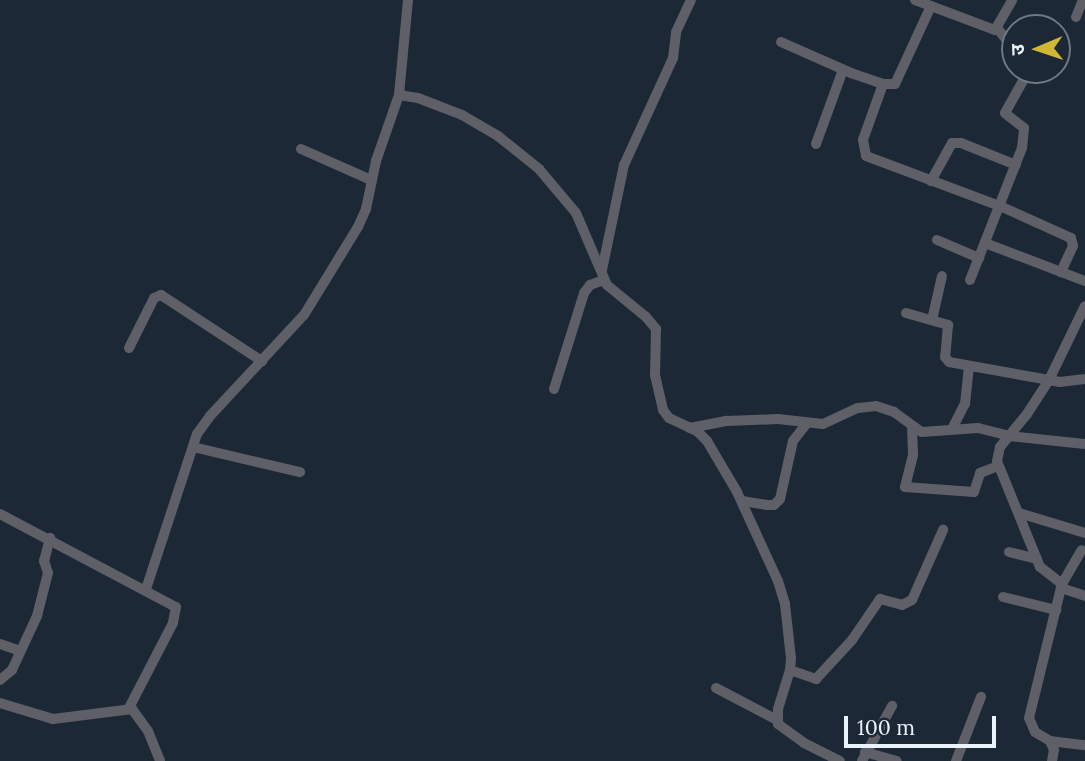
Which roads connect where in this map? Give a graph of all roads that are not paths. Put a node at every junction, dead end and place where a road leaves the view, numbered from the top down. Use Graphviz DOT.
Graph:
graph roads {
  1 [pos="408,0"];
  2 [pos="691,0"];
  3 [pos="1012,0"];
  4 [pos="1083,0"];
  5 [pos="918,1"];
  6 [pos="931,6"];
  7 [pos="1076,16"];
  8 [pos="997,28"];
  9 [pos="1001,33"];
  10 [pos="781,42"];
  11 [pos="843,70"];
  12 [pos="883,84"];
  13 [pos="1021,84"];
  14 [pos="399,95"];
  15 [pos="816,145"];
  16 [pos="301,149"];
  17 [pos="1016,165"];
  18 [pos="371,180"];
  19 [pos="931,181"];
  20 [pos="1000,206"];
  21 [pos="937,240"];
  22 [pos="985,243"];
  23 [pos="979,258"];
  24 [pos="1061,272"];
  25 [pos="603,276"];
  26 [pos="943,276"];
  27 [pos="970,280"];
  28 [pos="1085,281"];
  29 [pos="1085,306"];
  30 [pos="906,313"];
  31 [pos="932,320"];
  32 [pos="129,348"];
  33 [pos="262,361"];
  34 [pos="970,366"];
  35 [pos="1085,379"];
  36 [pos="1049,380"];
  37 [pos="554,389"];
  38 [pos="807,423"];
  39 [pos="912,426"];
  40 [pos="690,428"];
  41 [pos="951,429"];
  42 [pos="1009,436"];
  43 [pos="1085,444"];
  44 [pos="192,447"];
  45 [pos="998,466"];
  46 [pos="300,472"];
  47 [pos="742,501"];
  48 [pos="1015,504"];
  49 [pos="0,513"];
  50 [pos="943,530"];
  51 [pos="1085,533"];
  52 [pos="50,538"];
  53 [pos="1082,550"];
  54 [pos="1009,552"];
  55 [pos="1037,559"];
  56 [pos="1061,586"];
  57 [pos="146,589"];
  58 [pos="1085,596"];
  59 [pos="1003,597"];
  60 [pos="1056,610"];
  61 [pos="0,644"];
  62 [pos="20,651"];
  63 [pos="790,670"];
  64 [pos="0,680"];
  65 [pos="716,688"];
  66 [pos="981,697"];
  67 [pos="0,703"];
  68 [pos="892,706"];
  69 [pos="129,708"];
  70 [pos="777,720"];
  71 [pos="1050,741"];
  72 [pos="1085,745"];
  73 [pos="864,756"];
  74 [pos="160,761"];
  75 [pos="840,761"];
  76 [pos="897,761"];
  77 [pos="956,761"];
  78 [pos="1052,761"];
  1 -- 14 [label="street"];
  2 -- 25 [label="street"];
  3 -- 8 [label="street"];
  4 -- 7 [label="street"];
  5 -- 6 [label="street"];
  6 -- 8 [label="street"];
  6 -- 12 [label="street"];
  8 -- 9 [label="street"];
  10 -- 11 [label="street"];
  11 -- 12 [label="street"];
  11 -- 15 [label="street"];
  12 -- 19 [label="street"];
  13 -- 17 [label="street"];
  14 -- 18 [label="street"];
  14 -- 25 [label="street"];
  16 -- 18 [label="street"];
  17 -- 19 [label="street"];
  17 -- 20 [label="street"];
  18 -- 33 [label="street"];
  19 -- 20 [label="street"];
  20 -- 22 [label="street"];
  20 -- 24 [label="street"];
  21 -- 23 [label="street"];
  22 -- 23 [label="street"];
  22 -- 24 [label="street"];
  23 -- 27 [label="street"];
  24 -- 28 [label="street"];
  25 -- 37 [label="street"];
  25 -- 40 [label="street"];
  26 -- 31 [label="street"];
  29 -- 36 [label="street"];
  30 -- 31 [label="street"];
  31 -- 34 [label="street"];
  32 -- 33 [label="street"];
  33 -- 44 [label="street"];
  34 -- 36 [label="street"];
  34 -- 41 [label="street"];
  35 -- 36 [label="street"];
  36 -- 42 [label="street"];
  38 -- 39 [label="street"];
  38 -- 40 [label="street"];
  38 -- 47 [label="street"];
  39 -- 41 [label="street"];
  39 -- 45 [label="street"];
  40 -- 47 [label="street"];
  41 -- 42 [label="street"];
  42 -- 43 [label="street"];
  42 -- 45 [label="street"];
  44 -- 46 [label="street"];
  44 -- 57 [label="street"];
  45 -- 48 [label="street"];
  47 -- 63 [label="street"];
  48 -- 51 [label="street"];
  48 -- 55 [label="street"];
  49 -- 52 [label="street"];
  50 -- 63 [label="street"];
  52 -- 57 [label="street"];
  52 -- 62 [label="street"];
  53 -- 56 [label="street"];
  54 -- 55 [label="street"];
  55 -- 56 [label="street"];
  56 -- 58 [label="street"];
  56 -- 60 [label="street"];
  57 -- 69 [label="street"];
  59 -- 60 [label="street"];
  60 -- 71 [label="street"];
  61 -- 62 [label="street"];
  62 -- 64 [label="street"];
  63 -- 70 [label="street"];
  65 -- 70 [label="street"];
  66 -- 77 [label="street"];
  67 -- 69 [label="street"];
  68 -- 73 [label="street"];
  69 -- 74 [label="street"];
  70 -- 75 [label="street"];
  71 -- 72 [label="street"];
  71 -- 78 [label="street"];
  73 -- 76 [label="street"];
}
